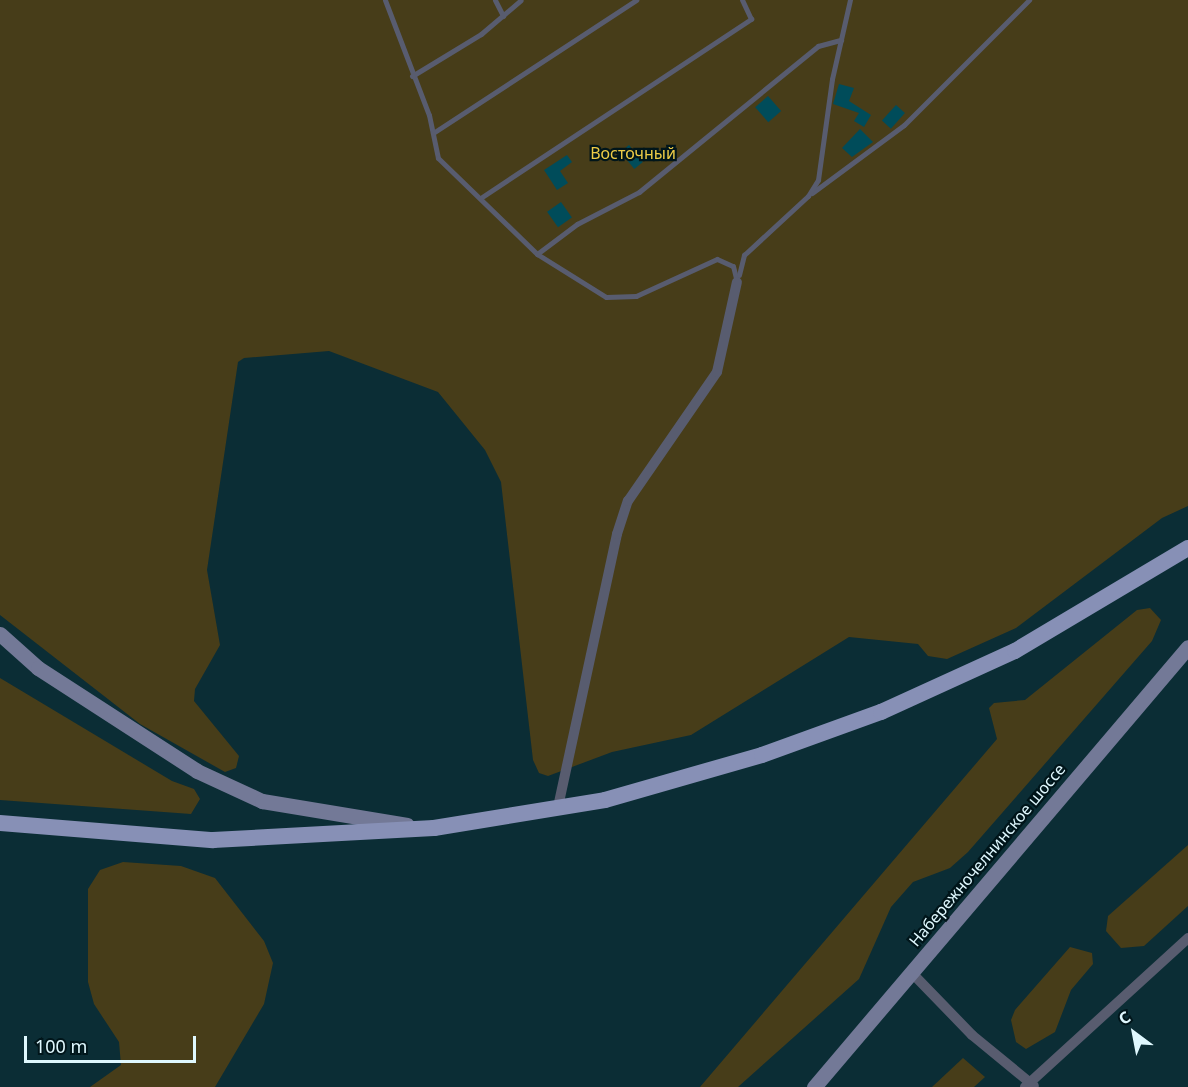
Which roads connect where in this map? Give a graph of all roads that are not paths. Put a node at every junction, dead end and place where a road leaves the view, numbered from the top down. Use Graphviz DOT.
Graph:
graph roads {
  1 [pos="385,0"];
  2 [pos="495,0"];
  3 [pos="521,0"];
  4 [pos="636,0"];
  5 [pos="742,0"];
  6 [pos="850,0"];
  7 [pos="1029,0"];
  8 [pos="503,16"];
  9 [pos="841,40"];
  10 [pos="412,76"];
  11 [pos="433,134"];
  12 [pos="808,196"];
  13 [pos="482,197"];
  14 [pos="537,254"];
  15 [pos="737,282"];
  16 [pos="1188,548"];
  17 [pos="0,634"];
  18 [pos="1188,647"];
  19 [pos="558,807"];
  20 [pos="0,823"];
  21 [pos="434,828"];
  22 [pos="1188,938"];
  23 [pos="911,972"];
  24 [pos="1030,1086"];
  25 [pos="814,1087"];
  1 -- 10 [label="lane"];
  2 -- 8 [label="lane"];
  3 -- 8 [label="lane"];
  4 -- 11 [label="lane"];
  5 -- 13 [label="lane"];
  6 -- 9 [label="lane"];
  7 -- 12 [label="lane"];
  8 -- 10 [label="lane"];
  9 -- 12 [label="lane"];
  9 -- 14 [label="lane"];
  10 -- 11 [label="lane"];
  11 -- 13 [label="lane"];
  12 -- 15 [label="lane"];
  13 -- 14 [label="lane"];
  14 -- 15 [label="lane"];
  15 -- 19 [label="street"];
  16 -- 19 [label="main road"];
  17 -- 21 [label="main road"];
  18 -- 23 [label="main road, Набережночелнинское шоссе"];
  19 -- 21 [label="main road"];
  20 -- 21 [label="main road"];
  22 -- 24 [label="street"];
  23 -- 24 [label="street"];
  23 -- 25 [label="main road, Набережночелнинское шоссе"];
}
